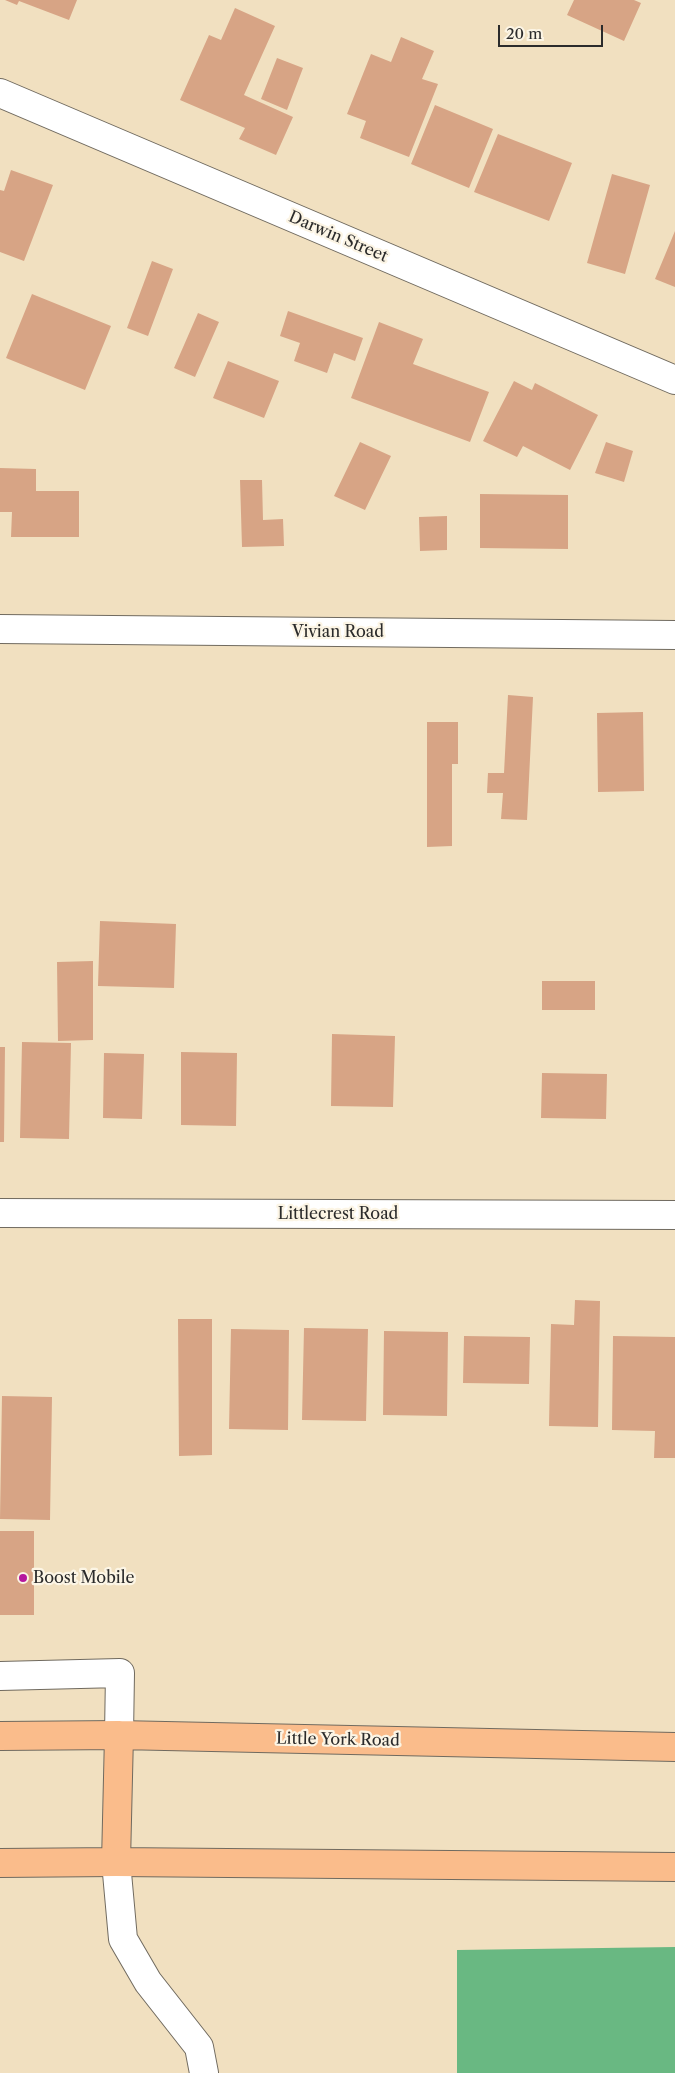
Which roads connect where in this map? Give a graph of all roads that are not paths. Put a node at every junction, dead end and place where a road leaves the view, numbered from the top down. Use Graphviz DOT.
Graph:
graph roads {
  1 [pos="0,93"];
  2 [pos="675,380"];
  3 [pos="0,629"];
  4 [pos="675,634"];
  5 [pos="0,1213"];
  6 [pos="675,1216"];
  7 [pos="0,1676"];
  8 [pos="119,1735"];
  9 [pos="0,1736"];
  10 [pos="675,1747"];
  11 [pos="116,1862"];
  12 [pos="0,1863"];
  13 [pos="675,1866"];
  14 [pos="204,2073"];
  1 -- 2 [label="street, Darwin Street"];
  3 -- 4 [label="street, Vivian Road"];
  5 -- 6 [label="street, Littlecrest Road"];
  7 -- 8 [label="street"];
  8 -- 9 [label="main road, Little York Road"];
  8 -- 10 [label="main road, Little York Road"];
  8 -- 11 [label="main road"];
  11 -- 12 [label="main road"];
  11 -- 13 [label="main road"];
  11 -- 14 [label="street"];
}
